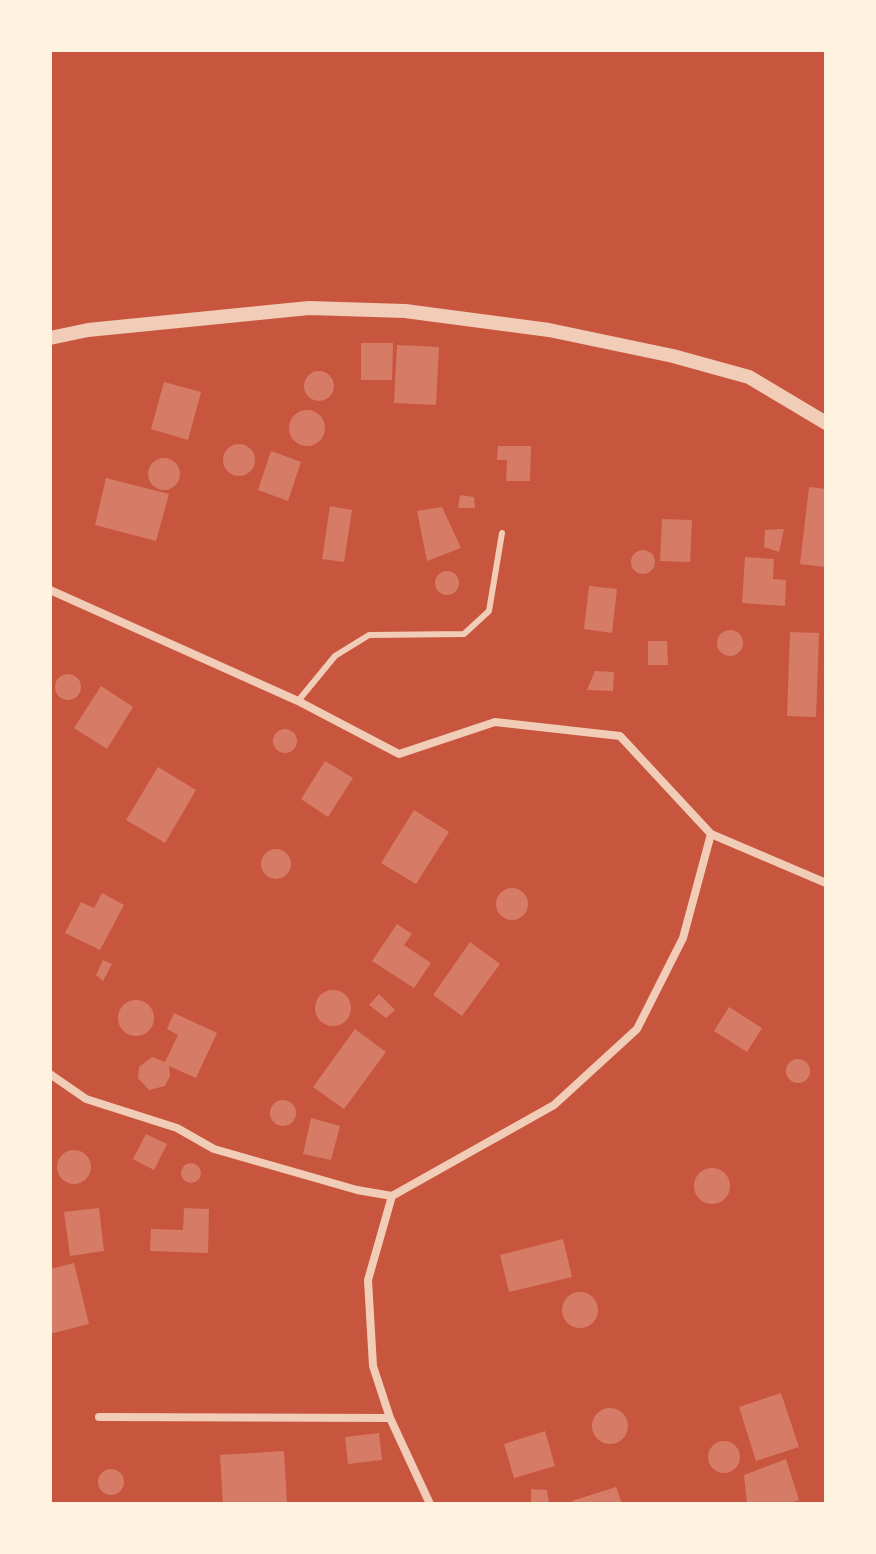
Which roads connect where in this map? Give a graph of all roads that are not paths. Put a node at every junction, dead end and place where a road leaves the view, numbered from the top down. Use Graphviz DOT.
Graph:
graph roads {
  1 [pos="50,338"];
  2 [pos="826,423"];
  3 [pos="502,533"];
  4 [pos="50,590"];
  5 [pos="298,701"];
  6 [pos="711,834"];
  7 [pos="826,883"];
  8 [pos="50,1074"];
  9 [pos="392,1196"];
  10 [pos="99,1417"];
  11 [pos="390,1418"];
  12 [pos="430,1504"];
  1 -- 2 [label="street"];
  3 -- 5 [label="lane"];
  4 -- 5 [label="street"];
  5 -- 6 [label="street"];
  6 -- 7 [label="street"];
  6 -- 9 [label="street"];
  8 -- 9 [label="street"];
  9 -- 11 [label="street"];
  10 -- 11 [label="street"];
  11 -- 12 [label="street"];
}
